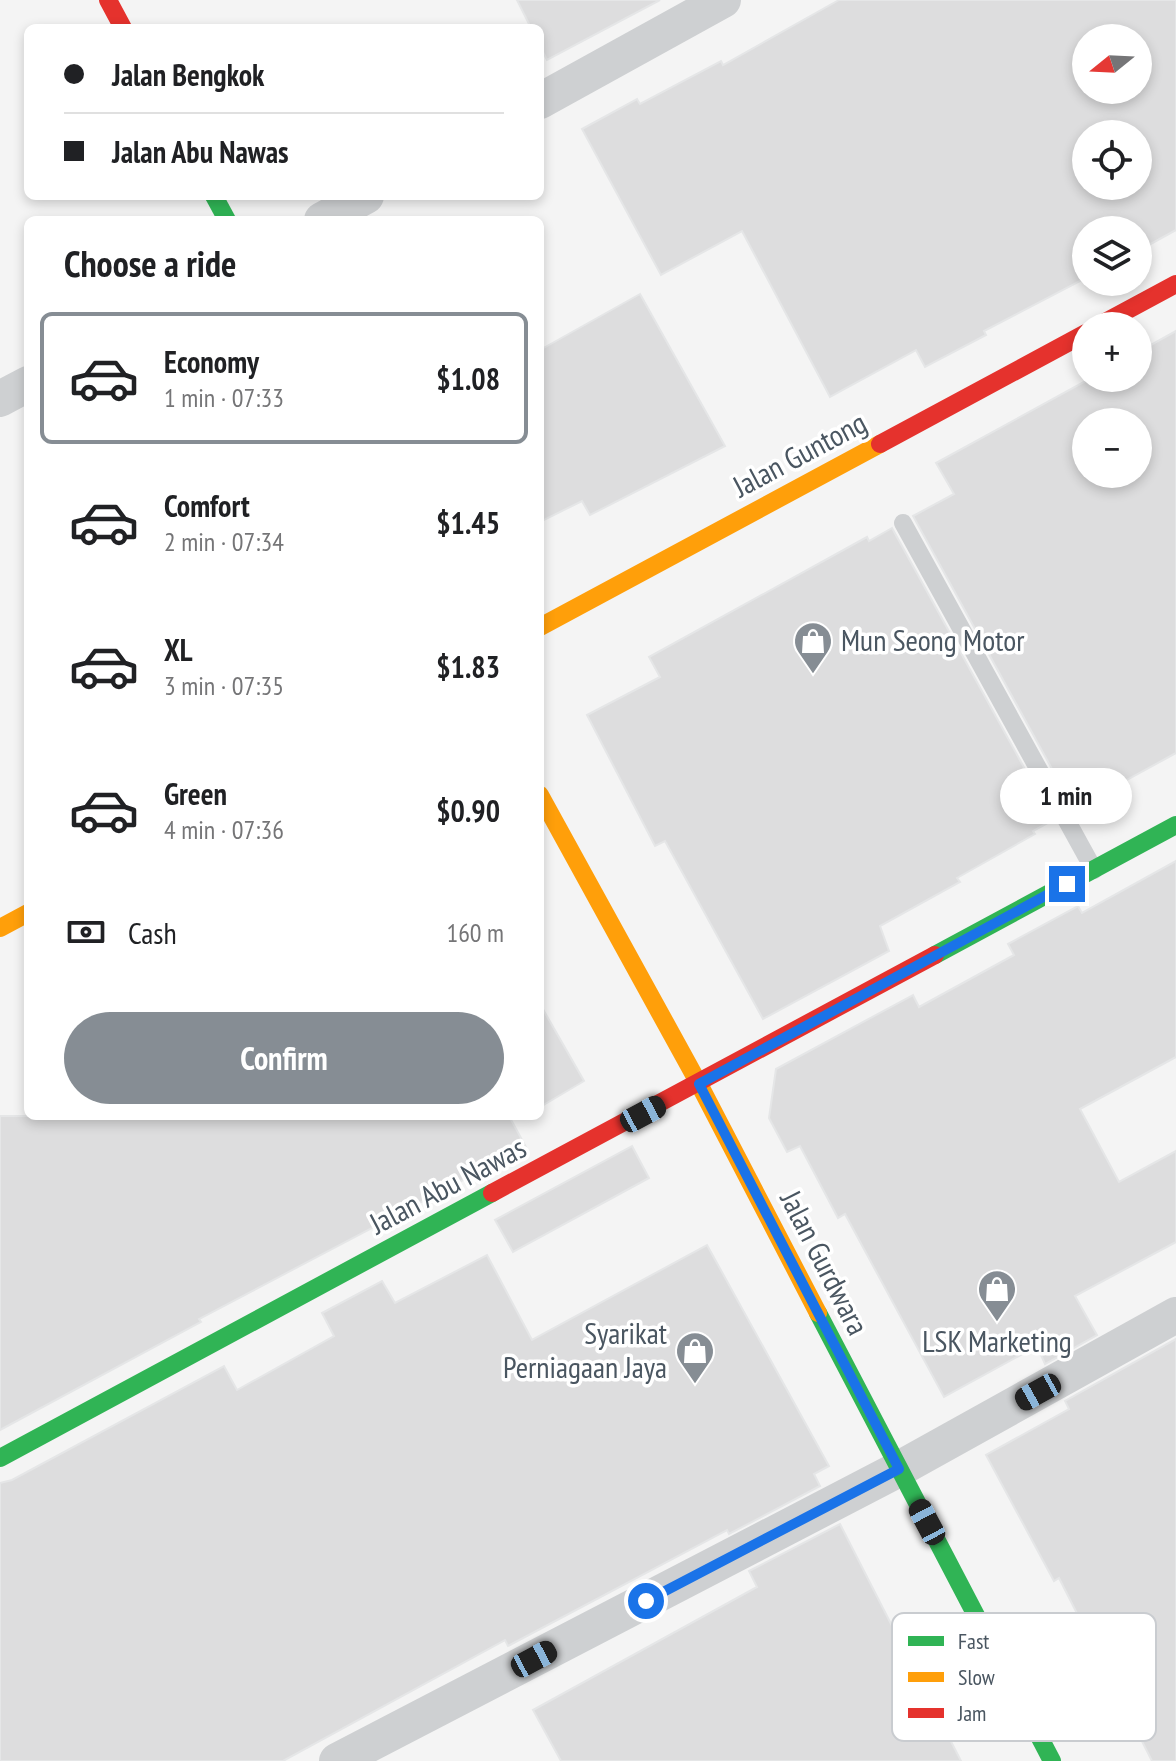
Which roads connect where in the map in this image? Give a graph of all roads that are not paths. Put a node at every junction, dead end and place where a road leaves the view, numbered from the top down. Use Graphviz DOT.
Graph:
graph roads {
  1 [pos="108,0"];
  2 [pos="723,0"];
  3 [pos="121,24"];
  4 [pos="544,99"];
  5 [pos="359,200"];
  6 [pos="329,216"];
  7 [pos="1176,284"];
  8 [pos="1124,312"];
  9 [pos="1072,341"];
  10 [pos="24,386"];
  11 [pos="0,399"];
  12 [pos="903,523"];
  13 [pos="544,625"];
  14 [pos="544,802"];
  15 [pos="1176,825"];
  16 [pos="1094,870"];
  17 [pos="24,915"];
  18 [pos="0,928"];
  19 [pos="699,1084"];
  20 [pos="1176,1315"];
  21 [pos="0,1458"];
  22 [pos="899,1469"];
  23 [pos="974,1613"];
  24 [pos="1042,1741"];
  25 [pos="337,1761"];
  26 [pos="1052,1761"];
  1 -- 3 [label="street"];
  2 -- 4 [label="street"];
  5 -- 6 [label="street"];
  7 -- 8 [label="street"];
  9 -- 13 [label="street, Jalan Guntong"];
  10 -- 11 [label="street"];
  12 -- 16 [label="lane"];
  14 -- 19 [label="street, Jalan Gurdwara"];
  15 -- 16 [label="street, Jalan Abu Nawas"];
  16 -- 19 [label="street, Jalan Abu Nawas"];
  17 -- 18 [label="street"];
  19 -- 21 [label="street, Jalan Abu Nawas"];
  19 -- 22 [label="street, Jalan Gurdwara"];
  20 -- 22 [label="street"];
  22 -- 23 [label="street, Jalan Gurdwara"];
  22 -- 25 [label="street"];
  24 -- 26 [label="street, Jalan Gurdwara"];
}
